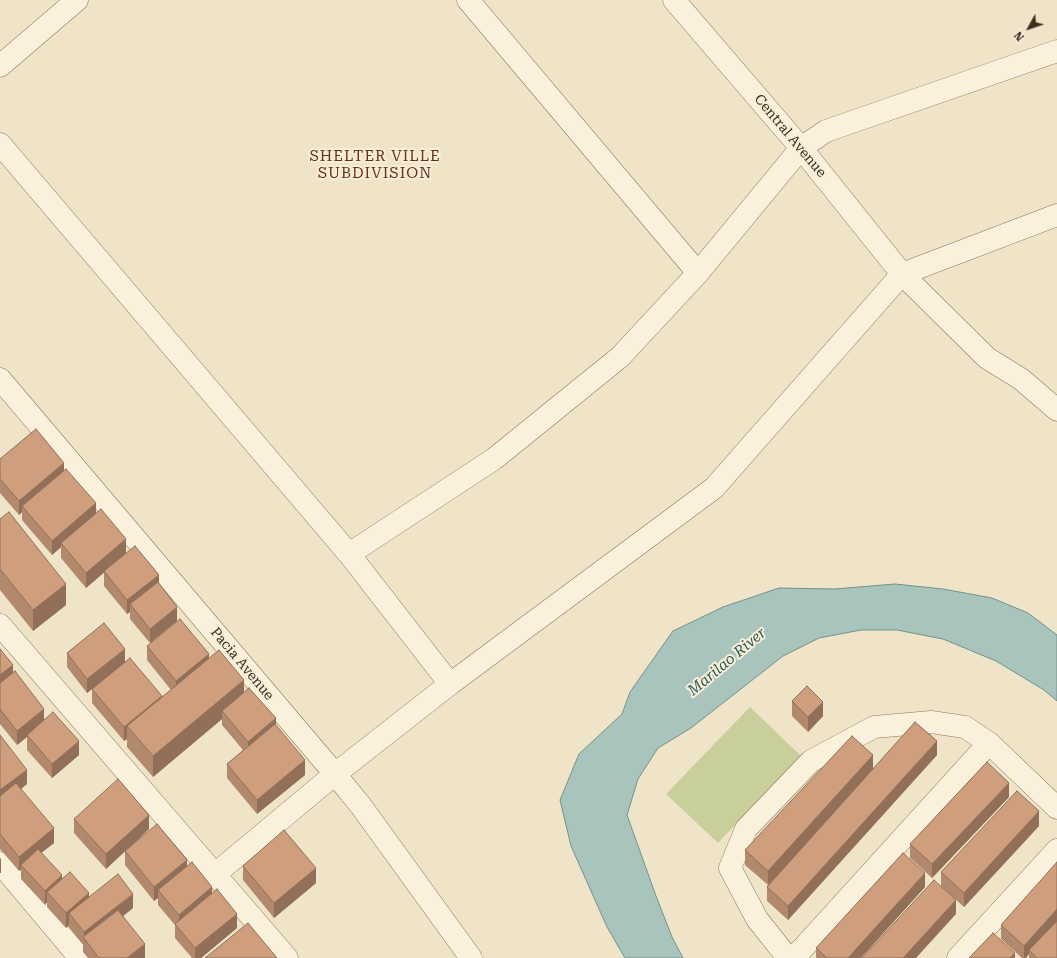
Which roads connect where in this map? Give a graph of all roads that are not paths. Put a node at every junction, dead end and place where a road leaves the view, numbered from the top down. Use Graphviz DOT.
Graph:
graph roads {
  1 [pos="77,0"];
  2 [pos="468,0"];
  3 [pos="683,2"];
  4 [pos="1057,51"];
  5 [pos="0,66"];
  6 [pos="0,144"];
  7 [pos="801,148"];
  8 [pos="1057,215"];
  9 [pos="698,273"];
  10 [pos="902,274"];
  11 [pos="0,379"];
  12 [pos="1057,410"];
  13 [pos="349,554"];
  14 [pos="0,625"];
  15 [pos="450,684"];
  16 [pos="989,743"];
  17 [pos="335,774"];
  18 [pos="1057,808"];
  19 [pos="1057,850"];
  20 [pos="0,863"];
  21 [pos="214,874"];
  22 [pos="80,958"];
  23 [pos="287,958"];
  24 [pos="471,958"];
  25 [pos="788,958"];
  26 [pos="794,958"];
  27 [pos="958,958"];
  1 -- 5 [label="street"];
  2 -- 9 [label="street"];
  3 -- 7 [label="street, Central Avenue"];
  4 -- 7 [label="street"];
  6 -- 13 [label="street"];
  7 -- 9 [label="street"];
  7 -- 10 [label="street, Central Avenue"];
  8 -- 10 [label="street"];
  9 -- 13 [label="street"];
  10 -- 12 [label="street, Central Avenue"];
  10 -- 15 [label="street"];
  11 -- 17 [label="street, Pacia Avenue"];
  13 -- 15 [label="street"];
  14 -- 21 [label="street"];
  15 -- 17 [label="street"];
  16 -- 18 [label="street"];
  16 -- 25 [label="street"];
  16 -- 26 [label="street"];
  17 -- 21 [label="street"];
  17 -- 24 [label="street, Pacia Avenue"];
  19 -- 27 [label="street"];
  20 -- 22 [label="street"];
  21 -- 23 [label="street"];
}
